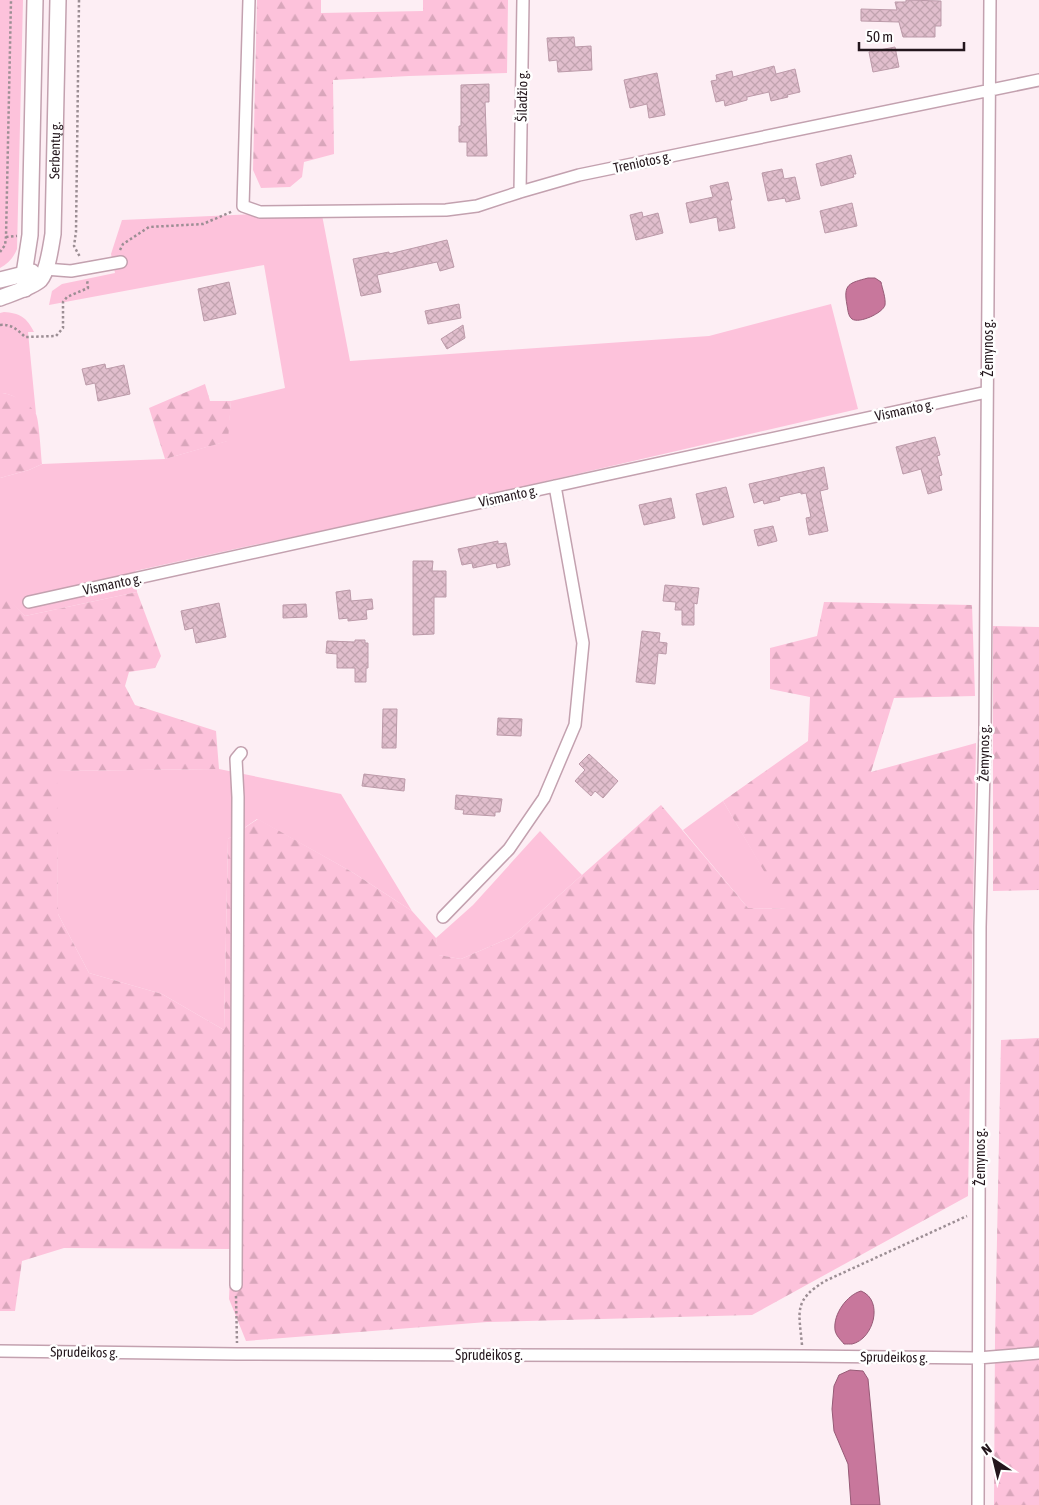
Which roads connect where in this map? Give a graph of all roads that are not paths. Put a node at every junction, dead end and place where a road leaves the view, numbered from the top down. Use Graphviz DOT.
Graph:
graph roads {
  1 [pos="35,0"];
  2 [pos="58,0"];
  3 [pos="249,0"];
  4 [pos="523,0"];
  5 [pos="990,0"];
  6 [pos="1039,80"];
  7 [pos="990,90"];
  8 [pos="520,192"];
  9 [pos="121,262"];
  10 [pos="45,269"];
  11 [pos="0,280"];
  12 [pos="24,281"];
  13 [pos="0,298"];
  14 [pos="987,392"];
  15 [pos="555,486"];
  16 [pos="29,602"];
  17 [pos="241,753"];
  18 [pos="443,917"];
  19 [pos="236,1285"];
  20 [pos="0,1351"];
  21 [pos="1039,1353"];
  22 [pos="978,1358"];
  23 [pos="978,1505"];
  1 -- 12 [label="main road, Serbentų g."];
  2 -- 10 [label="main road, Serbentų g."];
  3 -- 8 [label="street, Treniotos g."];
  4 -- 8 [label="street, Šiladžio g."];
  5 -- 7 [label="street, Žemynos g."];
  6 -- 7 [label="street, Treniotos g."];
  7 -- 8 [label="street, Treniotos g."];
  7 -- 14 [label="street, Žemynos g."];
  9 -- 10 [label="street"];
  10 -- 12 [label="main road"];
  11 -- 12 [label="main road"];
  12 -- 13 [label="main road"];
  14 -- 15 [label="street, Vismanto g."];
  14 -- 22 [label="street, Žemynos g."];
  15 -- 16 [label="street, Vismanto g."];
  15 -- 18 [label="street"];
  17 -- 19 [label="street"];
  20 -- 22 [label="street, Sprudeikos g."];
  21 -- 22 [label="street, Sprudeikos g."];
  22 -- 23 [label="street, Žemynos g."];
}
